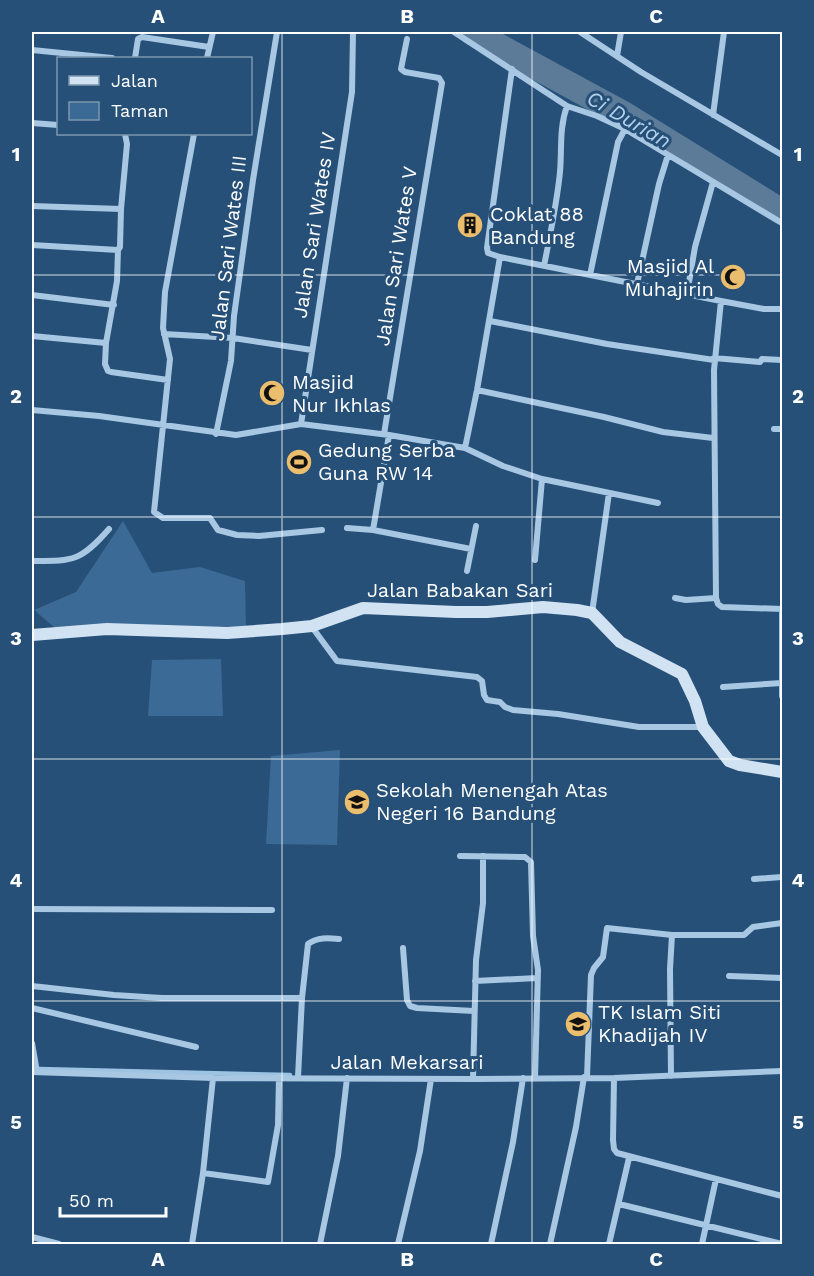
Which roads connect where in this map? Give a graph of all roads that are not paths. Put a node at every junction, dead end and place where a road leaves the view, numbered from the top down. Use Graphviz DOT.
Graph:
graph roads {
  1 [pos="213,32"];
  2 [pos="277,32"];
  3 [pos="353,32"];
  4 [pos="454,32"];
  5 [pos="580,32"];
  6 [pos="621,32"];
  7 [pos="724,32"];
  8 [pos="407,39"];
  9 [pos="209,47"];
  10 [pos="32,51"];
  11 [pos="617,56"];
  12 [pos="101,57"];
  13 [pos="135,57"];
  14 [pos="207,57"];
  15 [pos="512,69"];
  16 [pos="567,106"];
  17 [pos="713,115"];
  18 [pos="32,123"];
  19 [pos="57,125"];
  20 [pos="625,129"];
  21 [pos="125,135"];
  22 [pos="194,135"];
  23 [pos="668,155"];
  24 [pos="783,155"];
  25 [pos="713,182"];
  26 [pos="32,206"];
  27 [pos="121,209"];
  28 [pos="783,223"];
  29 [pos="32,245"];
  30 [pos="118,250"];
  31 [pos="500,257"];
  32 [pos="544,266"];
  33 [pos="590,274"];
  34 [pos="637,284"];
  35 [pos="687,294"];
  36 [pos="32,296"];
  37 [pos="721,301"];
  38 [pos="114,305"];
  39 [pos="783,309"];
  40 [pos="489,321"];
  41 [pos="164,334"];
  42 [pos="32,336"];
  43 [pos="232,338"];
  44 [pos="106,343"];
  45 [pos="312,350"];
  46 [pos="714,359"];
  47 [pos="783,360"];
  48 [pos="168,380"];
  49 [pos="477,390"];
  50 [pos="32,410"];
  51 [pos="301,424"];
  52 [pos="162,425"];
  53 [pos="774,429"];
  54 [pos="783,429"];
  55 [pos="216,434"];
  56 [pos="387,435"];
  57 [pos="713,438"];
  58 [pos="465,448"];
  59 [pos="542,478"];
  60 [pos="609,493"];
  61 [pos="658,503"];
  62 [pos="476,526"];
  63 [pos="347,528"];
  64 [pos="109,529"];
  65 [pos="322,530"];
  66 [pos="373,530"];
  67 [pos="471,549"];
  68 [pos="535,560"];
  69 [pos="32,561"];
  70 [pos="467,571"];
  71 [pos="675,598"];
  72 [pos="716,598"];
  73 [pos="783,611"];
  74 [pos="592,613"];
  75 [pos="312,626"];
  76 [pos="32,635"];
  77 [pos="782,683"];
  78 [pos="723,687"];
  79 [pos="783,696"];
  80 [pos="704,727"];
  81 [pos="783,772"];
  82 [pos="460,856"];
  83 [pos="483,856"];
  84 [pos="783,877"];
  85 [pos="754,879"];
  86 [pos="32,909"];
  87 [pos="272,910"];
  88 [pos="783,923"];
  89 [pos="672,935"];
  90 [pos="339,939"];
  91 [pos="403,948"];
  92 [pos="729,976"];
  93 [pos="537,978"];
  94 [pos="783,978"];
  95 [pos="475,981"];
  96 [pos="32,986"];
  97 [pos="302,998"];
  98 [pos="32,1008"];
  99 [pos="474,1011"];
  100 [pos="32,1043"];
  101 [pos="196,1047"];
  102 [pos="783,1071"];
  103 [pos="33,1074"];
  104 [pos="670,1076"];
  105 [pos="279,1077"];
  106 [pos="298,1077"];
  107 [pos="586,1077"];
  108 [pos="213,1078"];
  109 [pos="347,1078"];
  110 [pos="523,1078"];
  111 [pos="535,1078"];
  112 [pos="614,1078"];
  113 [pos="431,1079"];
  114 [pos="473,1079"];
  115 [pos="629,1158"];
  116 [pos="203,1173"];
  117 [pos="716,1179"];
  118 [pos="783,1196"];
  119 [pos="619,1204"];
  120 [pos="705,1226"];
  121 [pos="32,1237"];
  122 [pos="783,1244"];
  123 [pos="59,1245"];
  124 [pos="192,1245"];
  125 [pos="320,1245"];
  126 [pos="398,1245"];
  127 [pos="491,1245"];
  128 [pos="550,1245"];
  129 [pos="609,1245"];
  130 [pos="702,1245"];
  1 -- 9 [label="street"];
  2 -- 43 [label="street, Jalan Sari Wates III"];
  3 -- 45 [label="street, Jalan Sari Wates IV"];
  4 -- 15 [label="street"];
  5 -- 11 [label="street"];
  6 -- 11 [label="street"];
  7 -- 17 [label="street"];
  8 -- 56 [label="street, Jalan Sari Wates V"];
  9 -- 13 [label="street"];
  9 -- 14 [label="street"];
  10 -- 12 [label="street"];
  11 -- 17 [label="street"];
  15 -- 16 [label="street"];
  15 -- 31 [label="street"];
  16 -- 20 [label="street"];
  16 -- 32 [label="street"];
  17 -- 24 [label="street"];
  18 -- 19 [label="street"];
  20 -- 23 [label="street"];
  20 -- 33 [label="street"];
  21 -- 27 [label="street"];
  22 -- 41 [label="street"];
  23 -- 25 [label="street"];
  23 -- 34 [label="street"];
  25 -- 28 [label="street"];
  25 -- 35 [label="street"];
  26 -- 27 [label="street"];
  27 -- 30 [label="street"];
  29 -- 30 [label="street"];
  30 -- 38 [label="street"];
  31 -- 32 [label="street"];
  31 -- 40 [label="street"];
  32 -- 33 [label="street"];
  33 -- 34 [label="street"];
  34 -- 35 [label="street"];
  35 -- 37 [label="street"];
  36 -- 38 [label="street"];
  37 -- 39 [label="street"];
  37 -- 46 [label="street"];
  38 -- 44 [label="street"];
  40 -- 46 [label="street"];
  40 -- 49 [label="street"];
  41 -- 43 [label="street"];
  41 -- 48 [label="street"];
  42 -- 44 [label="street"];
  43 -- 45 [label="street"];
  43 -- 55 [label="street, Jalan Sari Wates III"];
  44 -- 48 [label="street"];
  45 -- 51 [label="street, Jalan Sari Wates IV"];
  46 -- 47 [label="street"];
  46 -- 57 [label="street"];
  48 -- 52 [label="street"];
  49 -- 57 [label="street"];
  49 -- 58 [label="street"];
  50 -- 52 [label="street"];
  51 -- 55 [label="street"];
  51 -- 56 [label="street"];
  52 -- 55 [label="street"];
  52 -- 65 [label="street"];
  53 -- 54 [label="street"];
  56 -- 58 [label="street"];
  56 -- 66 [label="street, Jalan Sari Wates V"];
  57 -- 72 [label="street"];
  58 -- 59 [label="street"];
  59 -- 60 [label="street"];
  59 -- 68 [label="street"];
  60 -- 61 [label="street"];
  60 -- 74 [label="street"];
  62 -- 67 [label="street"];
  63 -- 66 [label="street"];
  64 -- 69 [label="street"];
  66 -- 67 [label="street"];
  67 -- 70 [label="street"];
  71 -- 72 [label="street"];
  72 -- 73 [label="street"];
  73 -- 77 [label="street"];
  74 -- 75 [label="street, Jalan Babakan Sari"];
  74 -- 80 [label="street"];
  75 -- 76 [label="street, Jalan Babakan Sari"];
  75 -- 80 [label="street"];
  77 -- 78 [label="street"];
  77 -- 79 [label="street"];
  80 -- 81 [label="street"];
  82 -- 83 [label="street"];
  83 -- 93 [label="street"];
  83 -- 95 [label="street"];
  84 -- 85 [label="street"];
  86 -- 87 [label="street"];
  88 -- 89 [label="street"];
  89 -- 104 [label="street"];
  89 -- 107 [label="street"];
  90 -- 97 [label="street"];
  91 -- 99 [label="street"];
  92 -- 94 [label="street"];
  93 -- 95 [label="street"];
  93 -- 111 [label="street"];
  95 -- 99 [label="street"];
  96 -- 97 [label="street"];
  97 -- 106 [label="street"];
  98 -- 101 [label="street"];
  99 -- 114 [label="street"];
  100 -- 103 [label="street"];
  102 -- 104 [label="street, Jalan Mekarsari"];
  103 -- 108 [label="street, Jalan Mekarsari"];
  104 -- 112 [label="street, Jalan Mekarsari"];
  105 -- 106 [label="street, Jalan Mekarsari"];
  105 -- 108 [label="street, Jalan Mekarsari"];
  105 -- 116 [label="street"];
  106 -- 109 [label="street, Jalan Mekarsari"];
  107 -- 111 [label="street, Jalan Mekarsari"];
  107 -- 112 [label="street, Jalan Mekarsari"];
  107 -- 128 [label="street"];
  108 -- 116 [label="street"];
  109 -- 113 [label="street, Jalan Mekarsari"];
  109 -- 125 [label="street"];
  110 -- 111 [label="street, Jalan Mekarsari"];
  110 -- 114 [label="street, Jalan Mekarsari"];
  110 -- 127 [label="street"];
  112 -- 115 [label="street"];
  113 -- 114 [label="street, Jalan Mekarsari"];
  113 -- 126 [label="street"];
  115 -- 117 [label="street"];
  115 -- 119 [label="street"];
  116 -- 124 [label="street"];
  117 -- 118 [label="street"];
  117 -- 120 [label="street"];
  119 -- 120 [label="street"];
  119 -- 129 [label="street"];
  120 -- 122 [label="street"];
  120 -- 130 [label="street"];
  121 -- 123 [label="street"];
}
